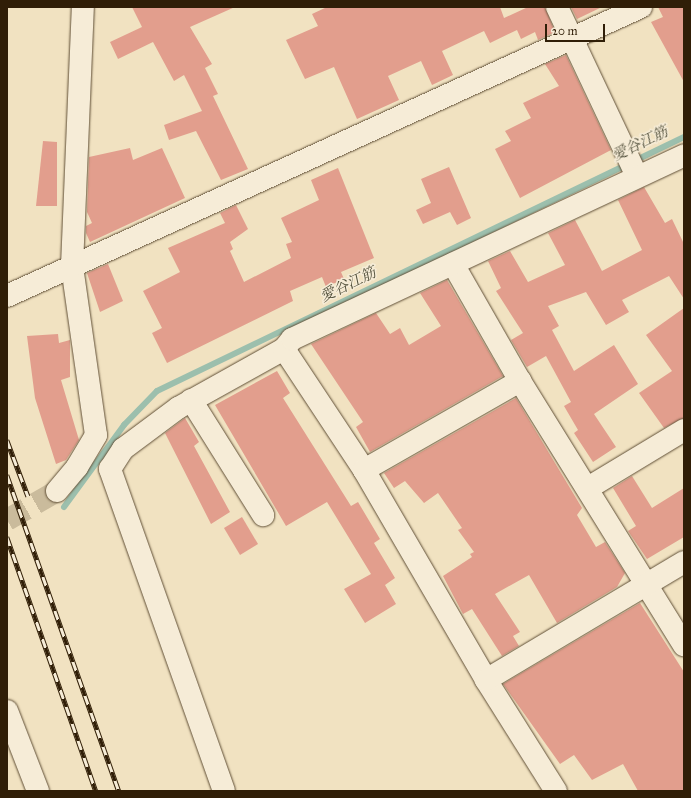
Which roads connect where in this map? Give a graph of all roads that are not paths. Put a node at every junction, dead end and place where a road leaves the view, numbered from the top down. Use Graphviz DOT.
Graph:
graph roads {
  1 [pos="83,7"];
  2 [pos="557,7"];
  3 [pos="641,7"];
  4 [pos="572,40"];
  5 [pos="684,155"];
  6 [pos="636,173"];
  7 [pos="452,264"];
  8 [pos="72,266"];
  9 [pos="7,296"];
  10 [pos="284,349"];
  11 [pos="520,381"];
  12 [pos="191,400"];
  13 [pos="684,430"];
  14 [pos="110,441"];
  15 [pos="364,470"];
  16 [pos="588,488"];
  17 [pos="57,491"];
  18 [pos="263,516"];
  19 [pos="684,562"];
  20 [pos="648,583"];
  21 [pos="684,645"];
  22 [pos="486,680"];
  23 [pos="7,711"];
  24 [pos="38,791"];
  25 [pos="224,791"];
  26 [pos="556,791"];
  1 -- 8 [label="street"];
  2 -- 4 [label="street"];
  3 -- 4 [label="street"];
  4 -- 6 [label="street"];
  4 -- 8 [label="street"];
  5 -- 6 [label="street"];
  6 -- 7 [label="street"];
  7 -- 10 [label="street"];
  7 -- 11 [label="street"];
  8 -- 9 [label="street"];
  8 -- 14 [label="street"];
  10 -- 12 [label="street"];
  10 -- 15 [label="street"];
  11 -- 15 [label="street"];
  11 -- 16 [label="street"];
  12 -- 14 [label="street"];
  12 -- 18 [label="street"];
  13 -- 16 [label="street"];
  14 -- 17 [label="street"];
  14 -- 25 [label="street"];
  15 -- 22 [label="street"];
  16 -- 20 [label="street"];
  19 -- 20 [label="street"];
  20 -- 21 [label="street"];
  20 -- 22 [label="street"];
  22 -- 26 [label="street"];
  23 -- 24 [label="street"];
}
